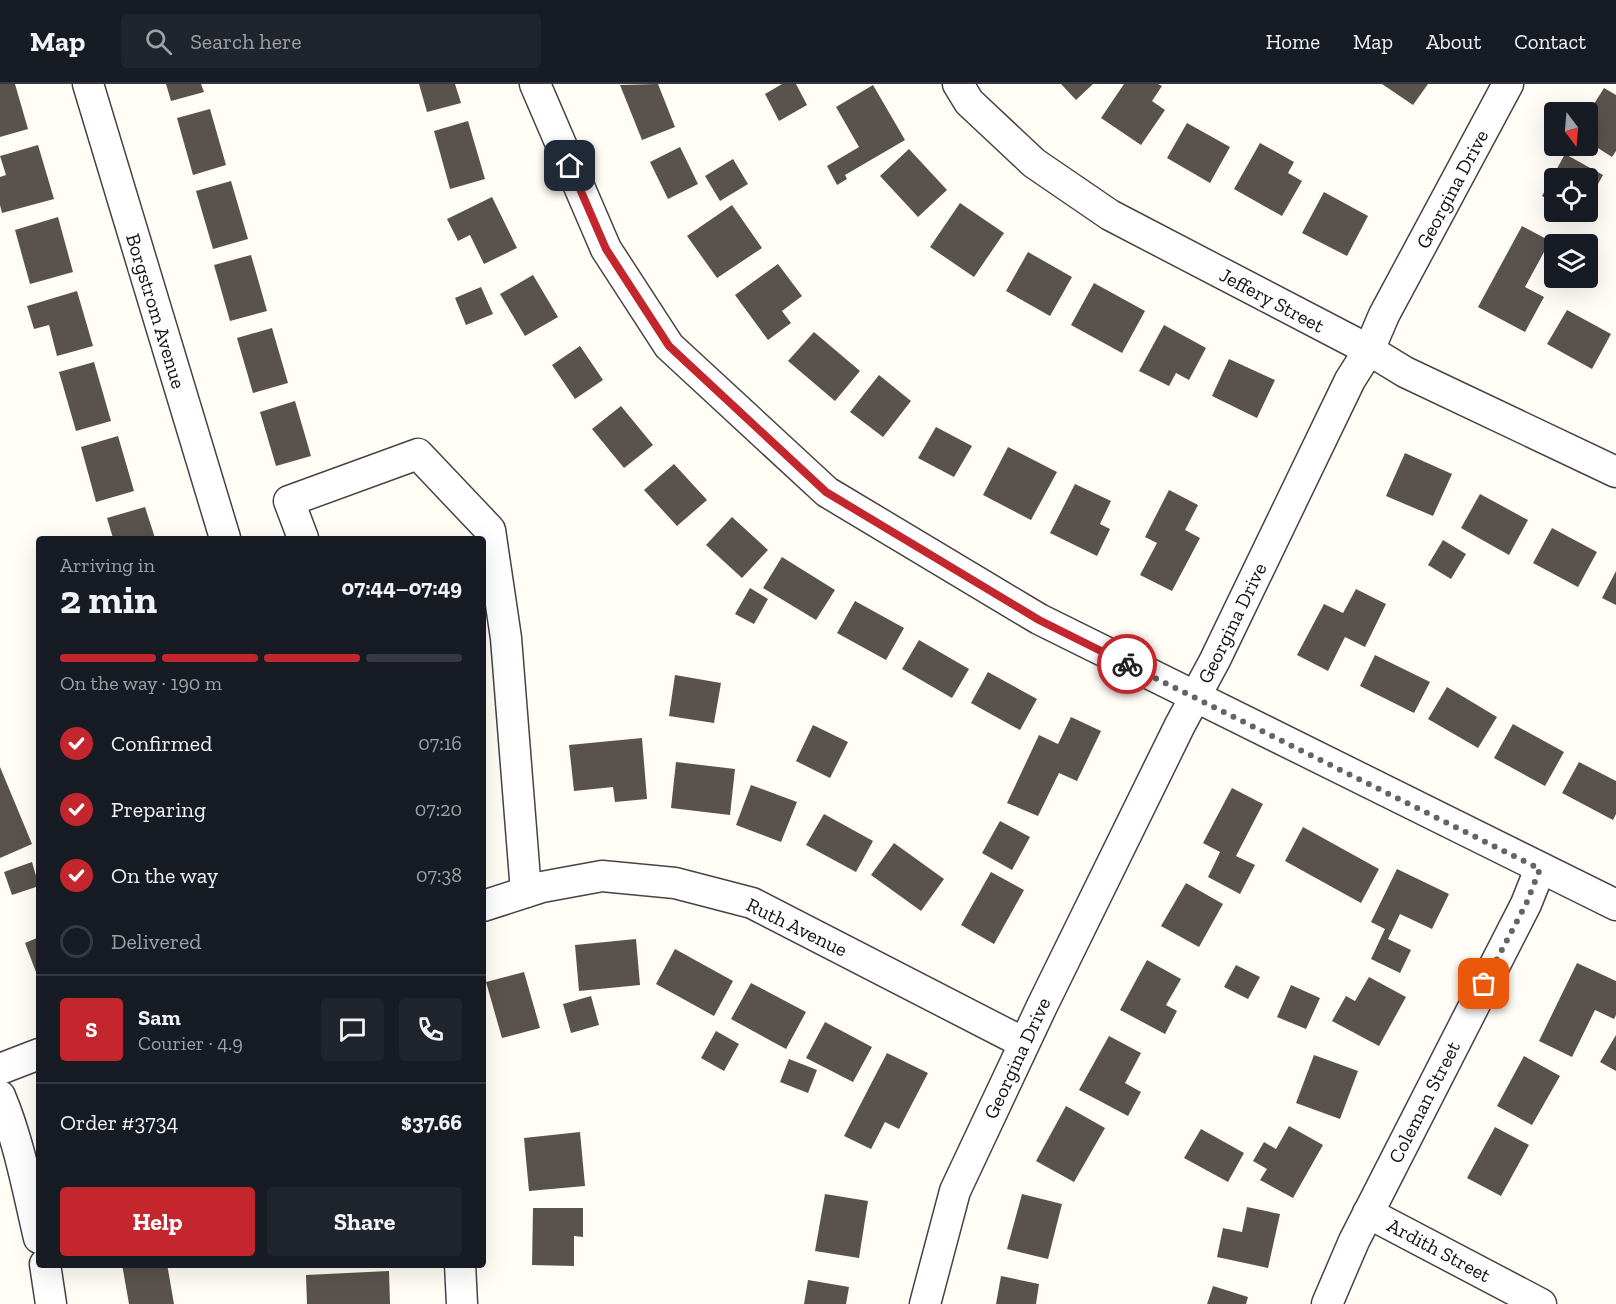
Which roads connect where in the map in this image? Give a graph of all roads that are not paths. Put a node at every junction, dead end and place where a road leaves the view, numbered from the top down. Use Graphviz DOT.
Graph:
graph roads {
  1 [pos="88,84"];
  2 [pos="535,84"];
  3 [pos="958,84"];
  4 [pos="1508,84"];
  5 [pos="1369,350"];
  6 [pos="1616,472"];
  7 [pos="224,536"];
  8 [pos="302,536"];
  9 [pos="1195,698"];
  10 [pos="1540,869"];
  11 [pos="526,892"];
  12 [pos="486,905"];
  13 [pos="1616,905"];
  14 [pos="1024,1043"];
  15 [pos="36,1055"];
  16 [pos="0,1069"];
  17 [pos="0,1096"];
  18 [pos="1368,1213"];
  19 [pos="36,1225"];
  20 [pos="46,1268"];
  21 [pos="460,1268"];
  22 [pos="51,1304"];
  23 [pos="462,1304"];
  24 [pos="925,1304"];
  25 [pos="1327,1304"];
  26 [pos="1541,1304"];
  1 -- 7 [label="street, Borgstrom Avenue"];
  2 -- 9 [label="street"];
  3 -- 5 [label="street, Jeffery Street"];
  4 -- 5 [label="street, Georgina Drive"];
  5 -- 6 [label="street, Jeffery Street"];
  5 -- 9 [label="street, Georgina Drive"];
  8 -- 11 [label="street"];
  9 -- 10 [label="street"];
  9 -- 14 [label="street, Georgina Drive"];
  10 -- 13 [label="street"];
  10 -- 18 [label="street, Coleman Street"];
  11 -- 12 [label="street, Ruth Avenue"];
  11 -- 14 [label="street, Ruth Avenue"];
  14 -- 24 [label="street, Georgina Drive"];
  15 -- 16 [label="street"];
  17 -- 19 [label="street"];
  18 -- 25 [label="street, Coleman Street"];
  18 -- 26 [label="street, Ardith Street"];
  20 -- 22 [label="street"];
  21 -- 23 [label="street"];
}
